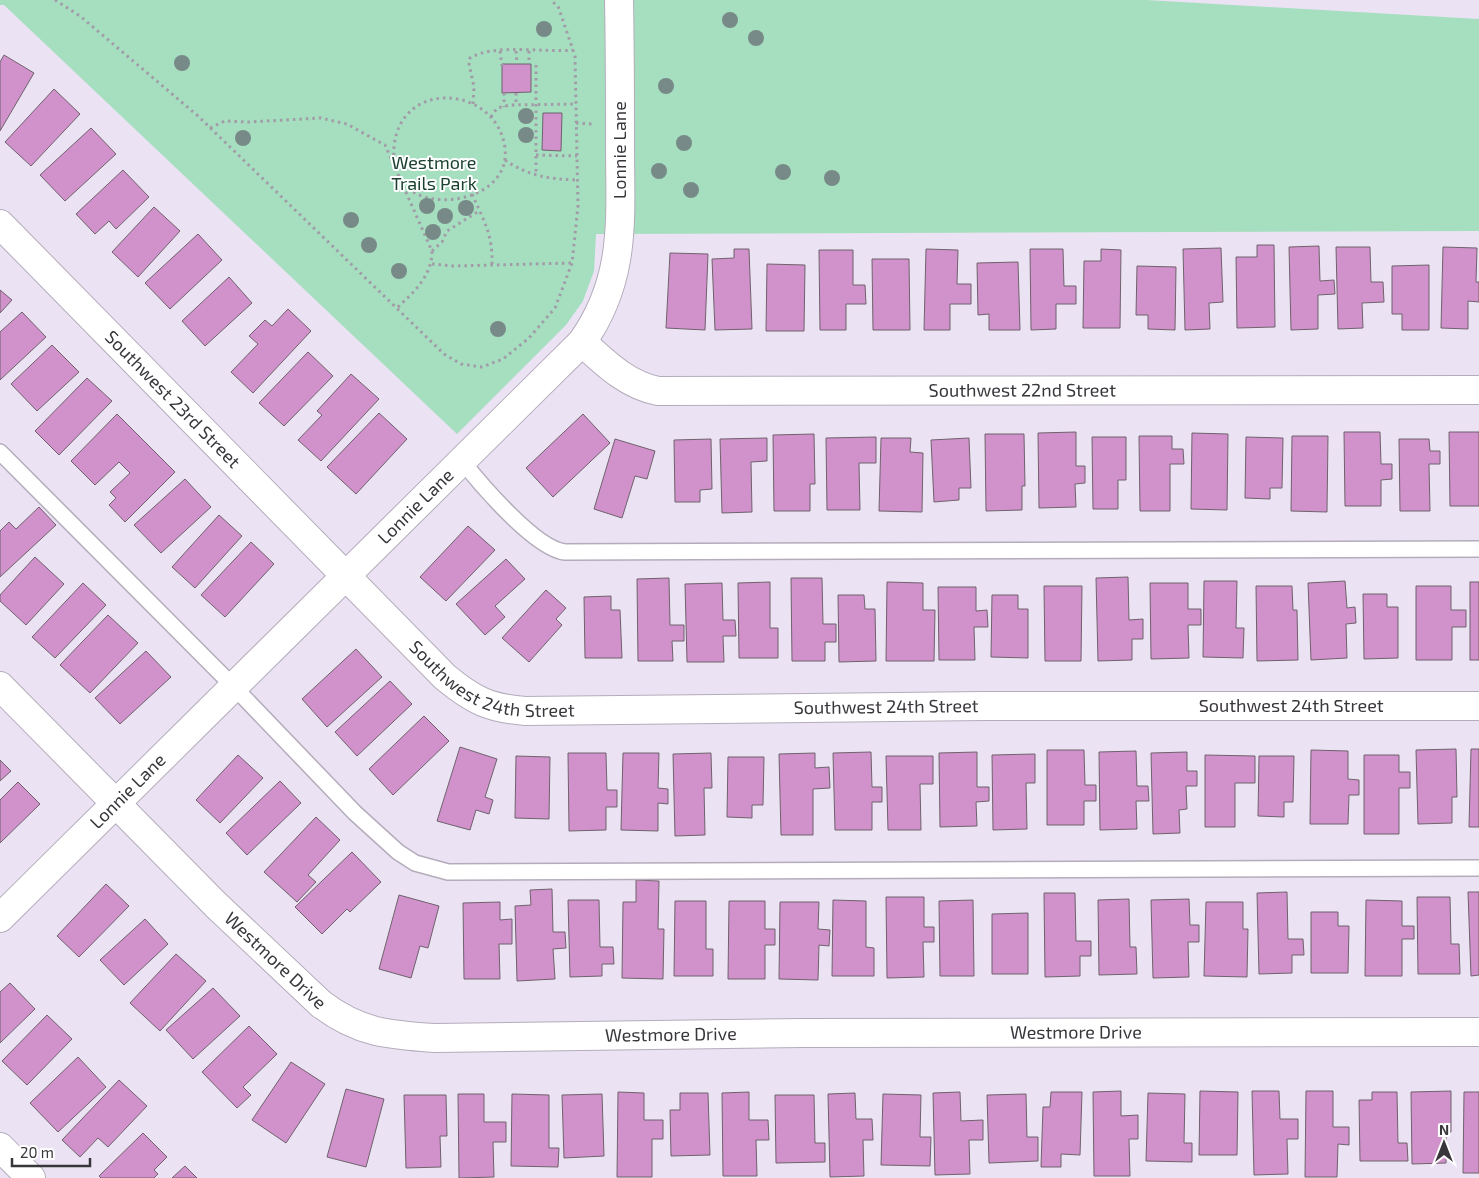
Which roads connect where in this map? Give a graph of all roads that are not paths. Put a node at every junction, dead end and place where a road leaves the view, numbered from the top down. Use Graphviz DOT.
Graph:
graph roads {
  1 [pos="620,0"];
  2 [pos="0,224"];
  3 [pos="582,342"];
  4 [pos="1479,390"];
  5 [pos="0,452"];
  6 [pos="463,462"];
  7 [pos="1479,549"];
  8 [pos="347,575"];
  9 [pos="0,686"];
  10 [pos="234,688"];
  11 [pos="1479,706"];
  12 [pos="116,804"];
  13 [pos="1479,868"];
  14 [pos="0,918"];
  15 [pos="1479,1032"];
  16 [pos="0,1147"];
  17 [pos="31,1178"];
  1 -- 3 [label="street, Lonnie Lane"];
  2 -- 8 [label="street, Southwest 23rd Street"];
  3 -- 4 [label="street, Southwest 22nd Street"];
  3 -- 6 [label="street, Lonnie Lane"];
  5 -- 10 [label="lane"];
  6 -- 7 [label="lane"];
  6 -- 8 [label="street, Lonnie Lane"];
  8 -- 10 [label="street, Lonnie Lane"];
  8 -- 11 [label="street, Southwest 24th Street"];
  9 -- 12 [label="street, Westmore Drive"];
  10 -- 12 [label="street, Lonnie Lane"];
  10 -- 13 [label="lane"];
  12 -- 14 [label="street, Lonnie Lane"];
  12 -- 15 [label="street, Westmore Drive"];
  16 -- 17 [label="street"];
}
